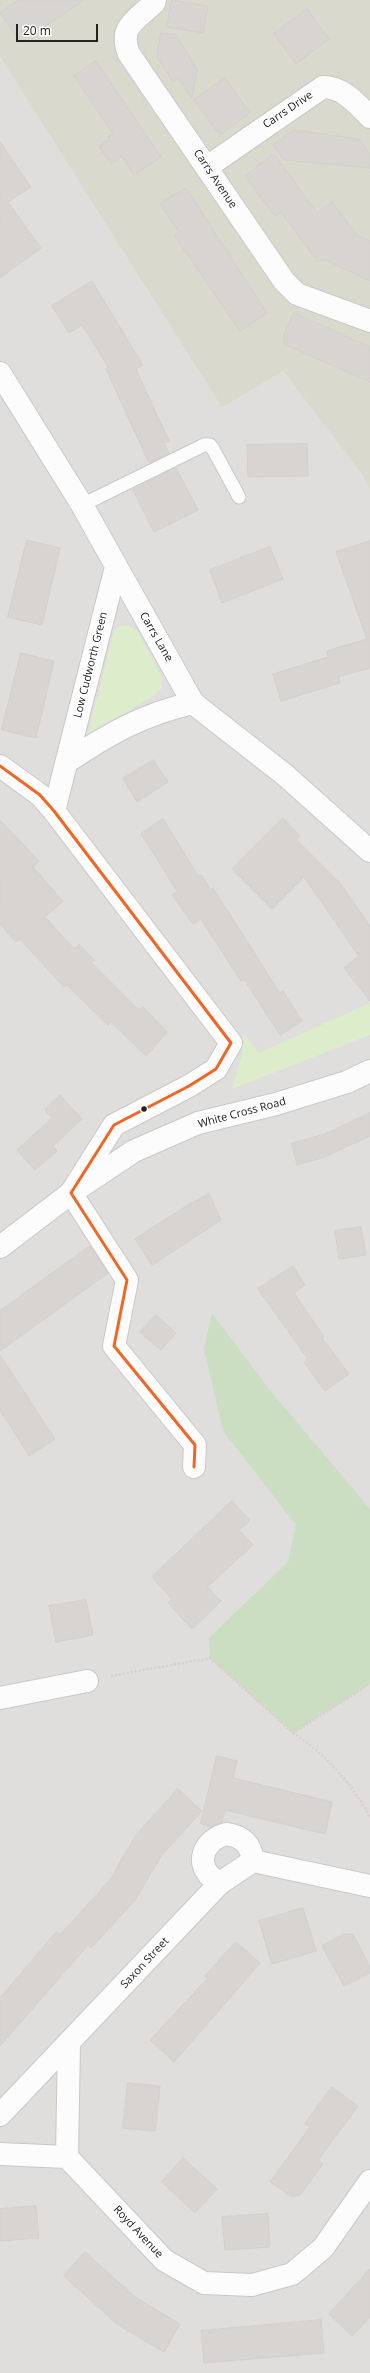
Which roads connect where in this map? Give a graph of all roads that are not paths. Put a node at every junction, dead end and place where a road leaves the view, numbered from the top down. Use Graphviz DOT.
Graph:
graph roads {
  1 [pos="155,0"];
  2 [pos="370,117"];
  3 [pos="207,167"];
  4 [pos="370,321"];
  5 [pos="0,373"];
  6 [pos="239,497"];
  7 [pos="82,505"];
  8 [pos="116,567"];
  9 [pos="193,703"];
  10 [pos="67,762"];
  11 [pos="0,766"];
  12 [pos="54,811"];
  13 [pos="370,851"];
  14 [pos="370,1070"];
  15 [pos="71,1193"];
  16 [pos="0,1247"];
  17 [pos="194,1467"];
  18 [pos="87,1680"];
  19 [pos="0,1698"];
  20 [pos="253,1861"];
  21 [pos="220,1883"];
  22 [pos="370,1886"];
  23 [pos="70,2042"];
  24 [pos="0,2115"];
  25 [pos="0,2154"];
  26 [pos="67,2157"];
  27 [pos="370,2181"];
  1 -- 3 [label="street, Carrs Avenue"];
  2 -- 3 [label="street, Carrs Drive"];
  3 -- 4 [label="street, Carrs Avenue"];
  5 -- 7 [label="street, Carrs Lane"];
  6 -- 7 [label="lane"];
  7 -- 8 [label="street, Carrs Lane"];
  8 -- 9 [label="street, Carrs Lane"];
  8 -- 10 [label="street, Low Cudworth Green"];
  9 -- 10 [label="street"];
  9 -- 13 [label="street, Carrs Lane"];
  10 -- 12 [label="street, Low Cudworth Green"];
  11 -- 12 [label="street"];
  12 -- 15 [label="street"];
  14 -- 15 [label="street, White Cross Road"];
  15 -- 16 [label="street, White Cross Road"];
  15 -- 17 [label="street"];
  18 -- 19 [label="street"];
  20 -- 21 [label="street, Saxon Street"];
  20 -- 21 [label="street"];
  20 -- 22 [label="street"];
  21 -- 23 [label="street, Saxon Street"];
  23 -- 24 [label="street, Saxon Street"];
  23 -- 26 [label="street"];
  25 -- 26 [label="street"];
  26 -- 27 [label="street, Royd Avenue"];
}
